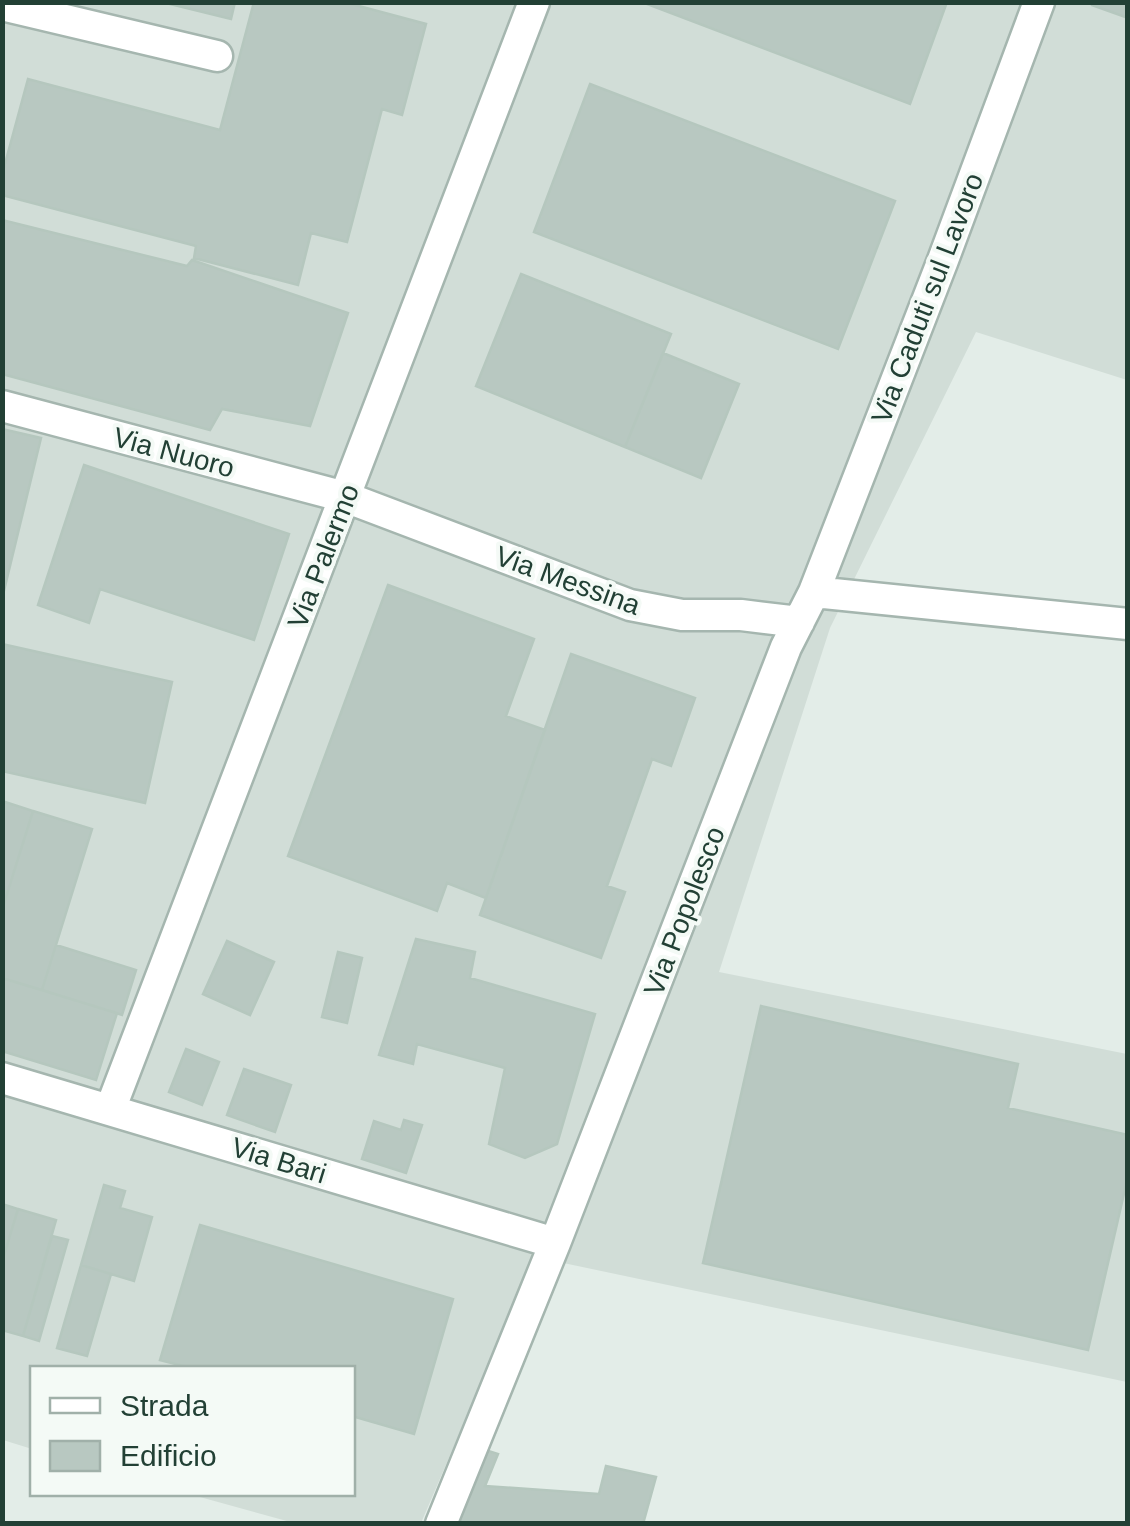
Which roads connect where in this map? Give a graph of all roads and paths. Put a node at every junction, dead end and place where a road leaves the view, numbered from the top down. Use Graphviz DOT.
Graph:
graph roads {
  1 [pos="534,2"];
  2 [pos="1039,2"];
  3 [pos="2,5"];
  4 [pos="217,56"];
  5 [pos="2,406"];
  6 [pos="345,498"];
  7 [pos="814,592"];
  8 [pos="799,622"];
  9 [pos="1128,624"];
  10 [pos="2,1078"];
  11 [pos="110,1110"];
  12 [pos="555,1242"];
  13 [pos="440,1524"];
  1 -- 6 [label="street, Via Palermo"];
  2 -- 7 [label="street, Via Caduti sul Lavoro"];
  3 -- 4 [label="street"];
  5 -- 6 [label="street, Via Nuoro"];
  6 -- 8 [label="street, Via Messina"];
  6 -- 11 [label="street, Via Palermo"];
  7 -- 8 [label="street, Via Popolesco"];
  7 -- 9 [label="street"];
  8 -- 12 [label="street, Via Popolesco"];
  10 -- 11 [label="street, Via Bari"];
  11 -- 12 [label="street, Via Bari"];
  12 -- 13 [label="street, Via Popolesco"];
}
